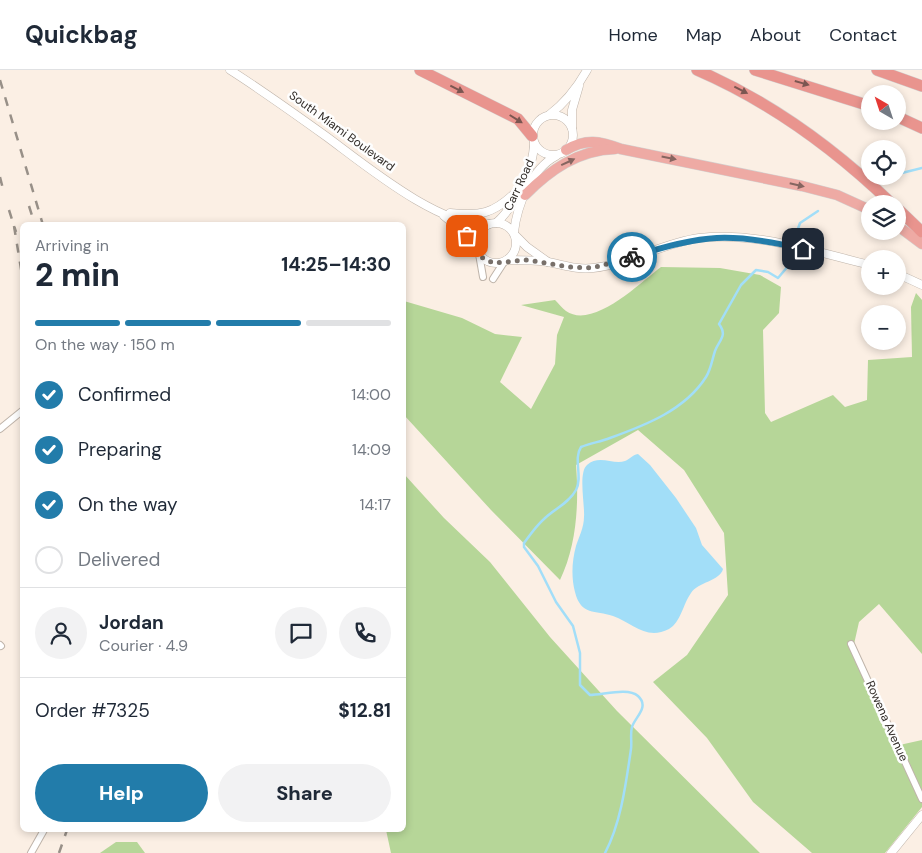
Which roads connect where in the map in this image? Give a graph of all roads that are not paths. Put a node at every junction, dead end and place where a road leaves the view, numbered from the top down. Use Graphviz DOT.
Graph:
graph roads {
  1 [pos="230,70"];
  2 [pos="420,70"];
  3 [pos="587,70"];
  4 [pos="697,70"];
  5 [pos="755,70"];
  6 [pos="877,70"];
  7 [pos="579,86"];
  8 [pos="922,86"];
  9 [pos="861,103"];
  10 [pos="549,115"];
  11 [pos="906,121"];
  12 [pos="572,128"];
  13 [pos="922,128"];
  14 [pos="533,139"];
  15 [pos="621,149"];
  16 [pos="562,153"];
  17 [pos="522,192"];
  18 [pos="883,195"];
  19 [pos="861,207"];
  20 [pos="440,211"];
  21 [pos="906,217"];
  22 [pos="492,223"];
  23 [pos="906,232"];
  24 [pos="922,232"];
  25 [pos="515,234"];
  26 [pos="922,244"];
  27 [pos="478,250"];
  28 [pos="505,261"];
  29 [pos="548,262"];
  30 [pos="861,263"];
  31 [pos="483,277"];
  32 [pos="906,278"];
  33 [pos="493,279"];
  34 [pos="922,285"];
  35 [pos="20,413"];
  36 [pos="0,429"];
  37 [pos="851,644"];
  38 [pos="922,799"];
  39 [pos="922,815"];
  40 [pos="43,832"];
  41 [pos="31,853"];
  42 [pos="891,853"];
  1 -- 20 [label="street, South Miami Boulevard"];
  2 -- 14 [label="highway, one-way"];
  3 -- 7 [label="street"];
  4 -- 18 [label="highway, one-way"];
  5 -- 9 [label="highway, one-way"];
  6 -- 8 [label="highway"];
  7 -- 10 [label="street"];
  7 -- 12 [label="street"];
  10 -- 12 [label="street"];
  10 -- 14 [label="street"];
  11 -- 13 [label="highway"];
  12 -- 16 [label="street"];
  14 -- 16 [label="street"];
  14 -- 17 [label="street, Carr Road"];
  15 -- 16 [label="highway"];
  17 -- 15 [label="highway, one-way"];
  15 -- 19 [label="highway, one-way"];
  16 -- 17 [label="street, Carr Road"];
  17 -- 20 [label="street"];
  17 -- 22 [label="street, Carr Road"];
  17 -- 25 [label="street, Carr Road"];
  20 -- 22 [label="street, South Miami Boulevard"];
  20 -- 27 [label="street, South Miami Boulevard"];
  21 -- 24 [label="highway"];
  22 -- 25 [label="street"];
  22 -- 27 [label="street"];
  23 -- 26 [label="highway"];
  25 -- 28 [label="street"];
  25 -- 29 [label="street"];
  27 -- 28 [label="street"];
  27 -- 31 [label="street"];
  28 -- 29 [label="street"];
  28 -- 33 [label="street"];
  29 -- 30 [label="street"];
  32 -- 34 [label="street"];
  35 -- 36 [label="street"];
  37 -- 38 [label="street, Rowena Avenue"];
  39 -- 42 [label="street"];
  40 -- 41 [label="street"];
}
